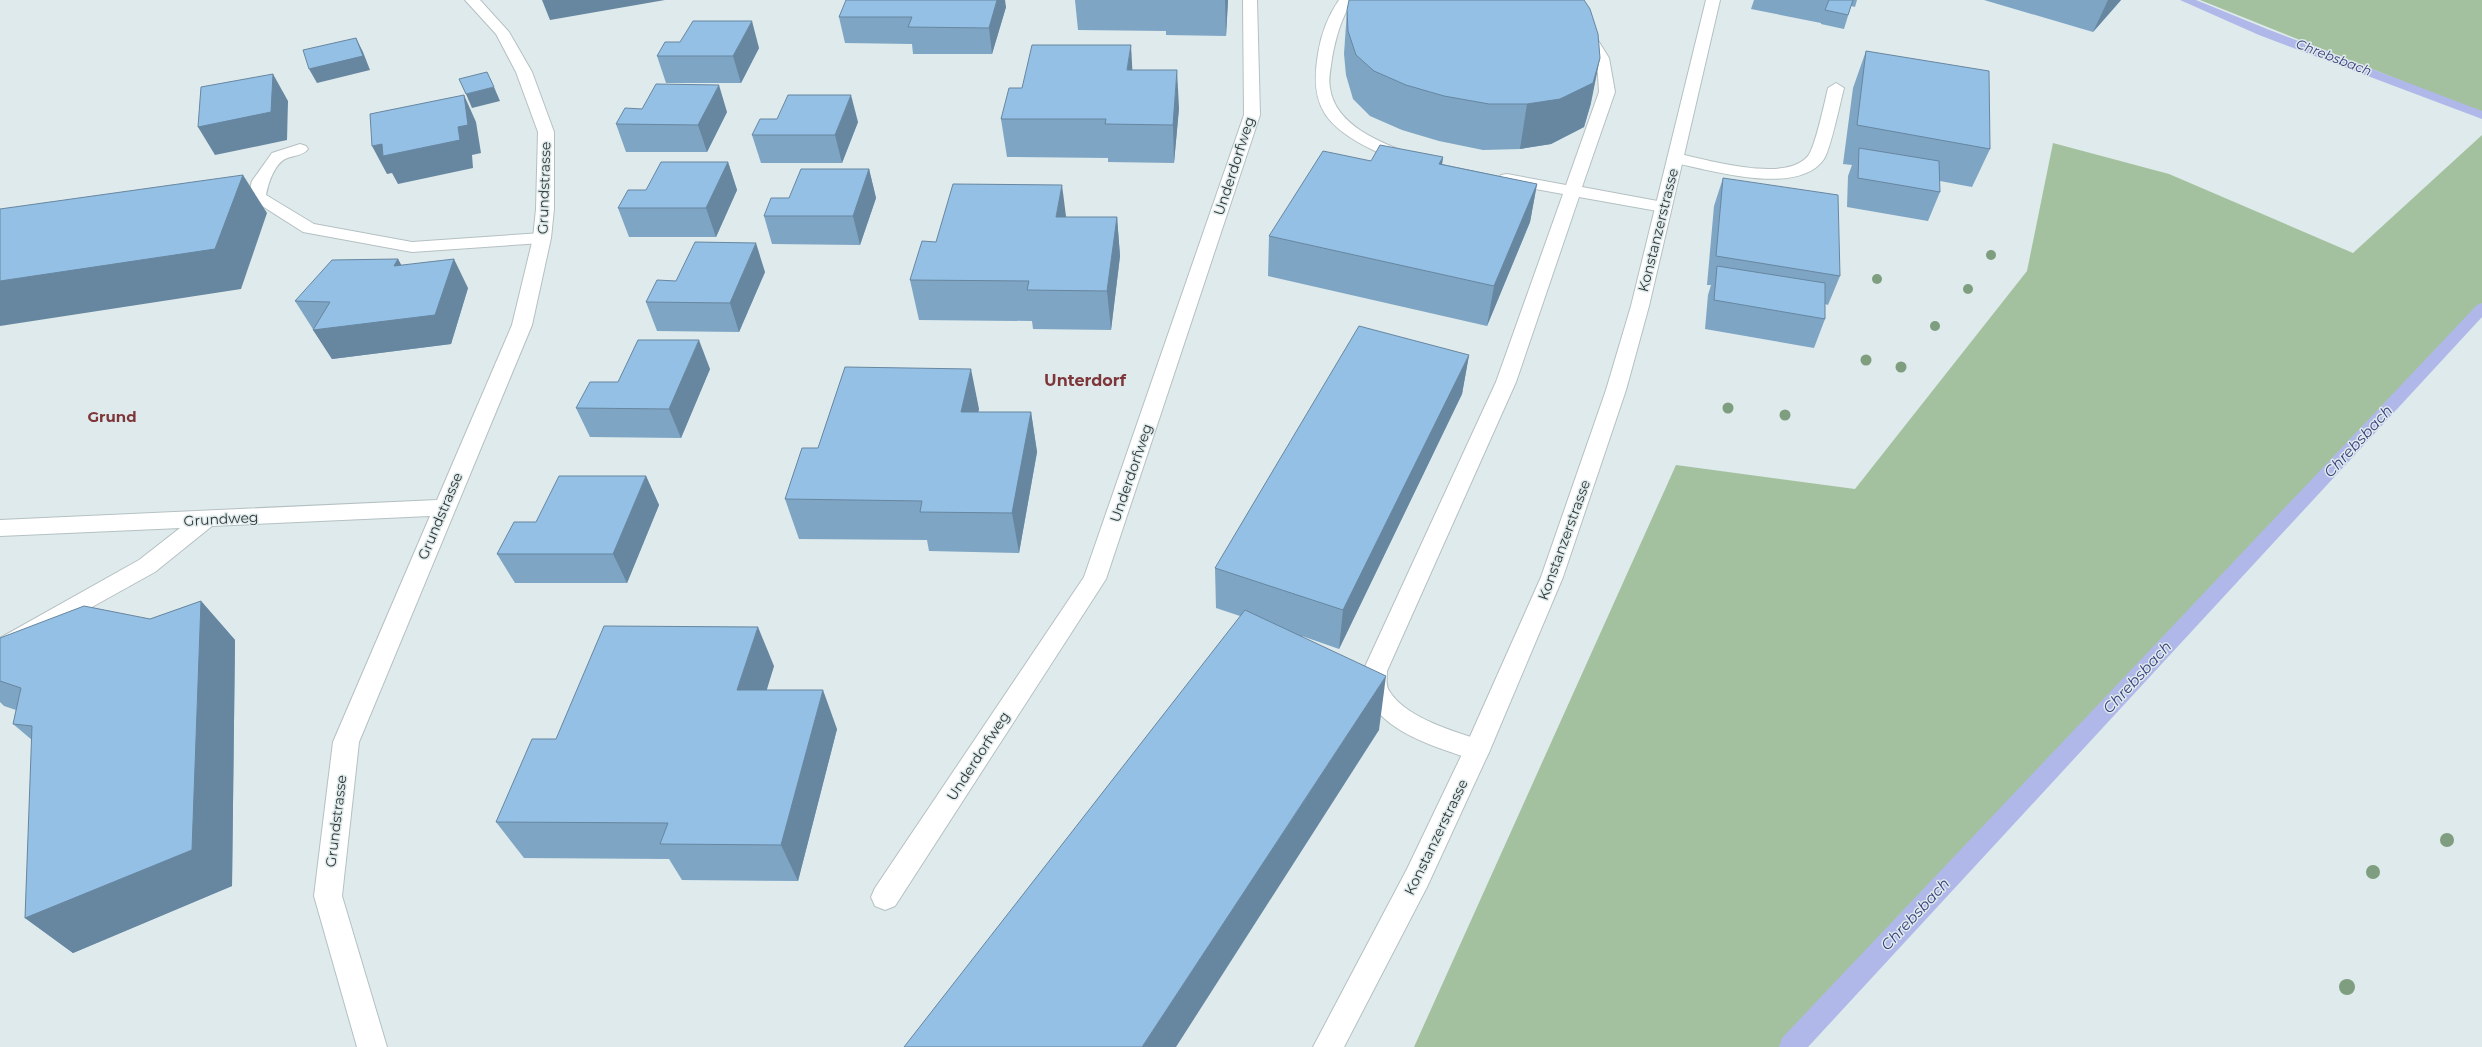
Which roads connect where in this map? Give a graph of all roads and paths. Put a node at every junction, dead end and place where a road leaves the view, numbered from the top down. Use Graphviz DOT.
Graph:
graph roads {
  1 [pos="472,0"];
  2 [pos="1250,0"];
  3 [pos="1346,0"];
  4 [pos="1529,0"];
  5 [pos="1713,0"];
  6 [pos="1836,88"];
  7 [pos="300,149"];
  8 [pos="1675,158"];
  9 [pos="1425,163"];
  10 [pos="1490,176"];
  11 [pos="1574,191"];
  12 [pos="1663,207"];
  13 [pos="542,238"];
  14 [pos="443,508"];
  15 [pos="205,520"];
  16 [pos="0,528"];
  17 [pos="0,649"];
  18 [pos="1477,750"];
  19 [pos="885,897"];
  20 [pos="372,1047"];
  21 [pos="1328,1047"];
  1 -- 13 [label="street, Grundstrasse"];
  2 -- 19 [label="street, Underdorfweg"];
  3 -- 9 [label="street"];
  4 -- 11 [label="street"];
  5 -- 8 [label="street, Konstanzerstrasse"];
  6 -- 8 [label="street"];
  7 -- 13 [label="street"];
  8 -- 12 [label="street, Konstanzerstrasse"];
  10 -- 11 [label="street"];
  11 -- 12 [label="street"];
  11 -- 18 [label="street"];
  12 -- 18 [label="street, Konstanzerstrasse"];
  13 -- 14 [label="street, Grundstrasse"];
  14 -- 15 [label="street, Grundweg"];
  14 -- 20 [label="street, Grundstrasse"];
  15 -- 16 [label="street, Grundweg"];
  15 -- 17 [label="street"];
  18 -- 21 [label="street, Konstanzerstrasse"];
}
